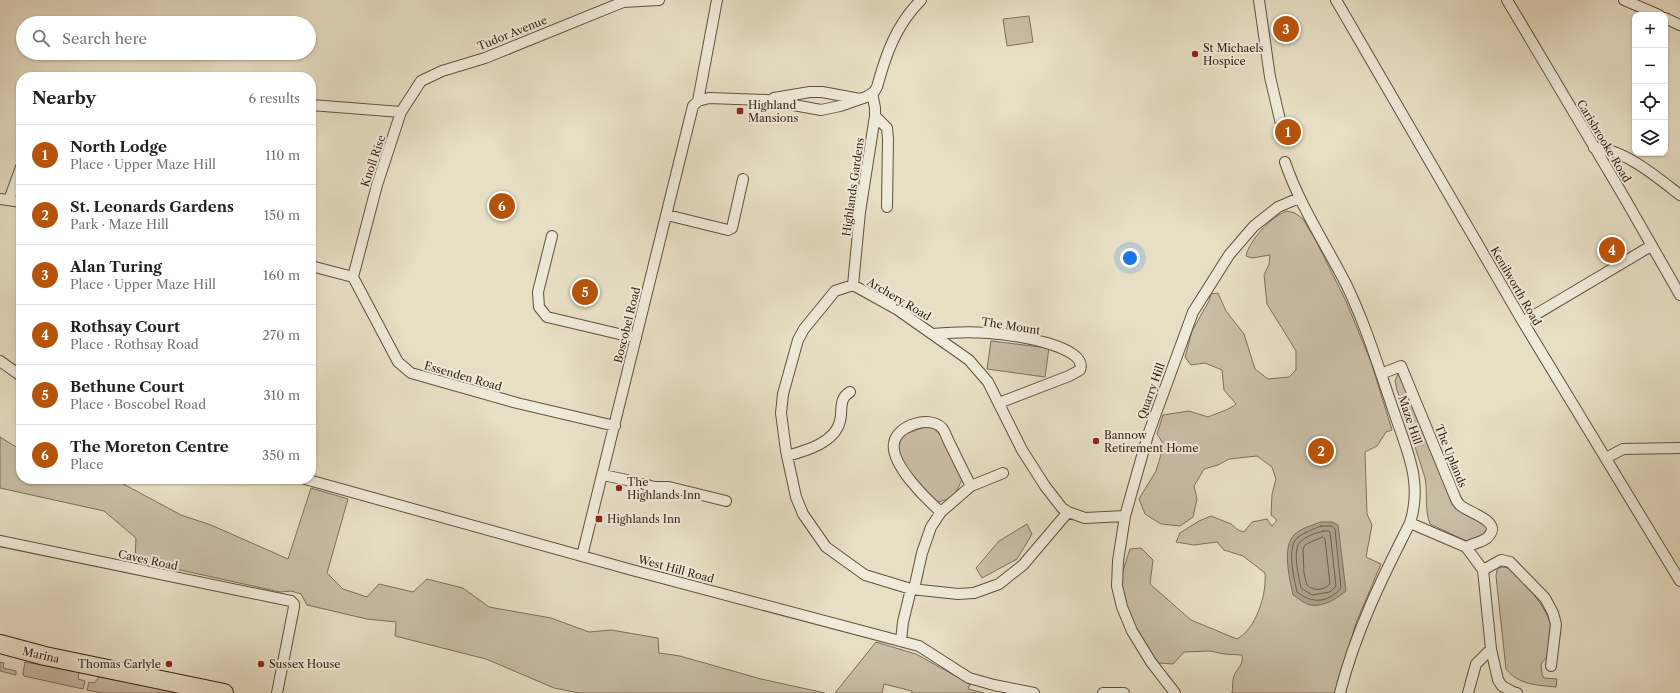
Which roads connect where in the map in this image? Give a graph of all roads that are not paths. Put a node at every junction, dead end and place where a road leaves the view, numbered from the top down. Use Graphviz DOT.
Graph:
graph roads {
  1 [pos="659,0"];
  2 [pos="717,0"];
  3 [pos="921,0"];
  4 [pos="1259,0"];
  5 [pos="1336,0"];
  6 [pos="1506,0"];
  7 [pos="1624,0"];
  8 [pos="1652,12"];
  9 [pos="1668,19"];
  10 [pos="1680,25"];
  11 [pos="442,71"];
  12 [pos="872,93"];
  13 [pos="860,99"];
  14 [pos="766,100"];
  15 [pos="698,101"];
  16 [pos="316,105"];
  17 [pos="401,112"];
  18 [pos="875,116"];
  19 [pos="1281,124"];
  20 [pos="1594,148"];
  21 [pos="1285,162"];
  22 [pos="16,177"];
  23 [pos="743,180"];
  24 [pos="1680,195"];
  25 [pos="1299,198"];
  26 [pos="5,199"];
  27 [pos="16,201"];
  28 [pos="887,206"];
  29 [pos="667,215"];
  30 [pos="552,236"];
  31 [pos="1651,246"];
  32 [pos="316,267"];
  33 [pos="352,277"];
  34 [pos="853,285"];
  35 [pos="1680,295"];
  36 [pos="1523,322"];
  37 [pos="933,334"];
  38 [pos="636,338"];
  39 [pos="0,361"];
  40 [pos="16,372"];
  41 [pos="1381,374"];
  42 [pos="850,392"];
  43 [pos="999,403"];
  44 [pos="615,426"];
  45 [pos="1680,448"];
  46 [pos="787,456"];
  47 [pos="1606,458"];
  48 [pos="1003,473"];
  49 [pos="603,475"];
  50 [pos="626,480"];
  51 [pos="316,482"];
  52 [pos="644,484"];
  53 [pos="970,486"];
  54 [pos="726,501"];
  55 [pos="941,512"];
  56 [pos="1068,512"];
  57 [pos="1125,516"];
  58 [pos="1410,524"];
  59 [pos="0,541"];
  60 [pos="1466,547"];
  61 [pos="582,556"];
  62 [pos="1483,570"];
  63 [pos="1680,581"];
  64 [pos="912,589"];
  65 [pos="901,641"];
  66 [pos="0,644"];
  67 [pos="1491,648"];
  68 [pos="1551,666"];
  69 [pos="224,693"];
  70 [pos="277,693"];
  71 [pos="1034,693"];
  72 [pos="1103,693"];
  73 [pos="1124,693"];
  74 [pos="1174,693"];
  75 [pos="1340,693"];
  76 [pos="1468,693"];
  77 [pos="1517,693"];
  1 -- 11 [label="street, Tudor Avenue"];
  2 -- 15 [label="street, Boscobel Road"];
  3 -- 12 [label="street"];
  4 -- 19 [label="street"];
  5 -- 36 [label="street, Kenilworth Road"];
  6 -- 20 [label="street, Carisbrooke Road"];
  7 -- 8 [label="street"];
  9 -- 10 [label="street"];
  11 -- 17 [label="street, Knoll Rise"];
  12 -- 13 [label="street"];
  12 -- 18 [label="street, Highlands Gardens"];
  13 -- 14 [label="street"];
  13 -- 14 [label="street"];
  14 -- 15 [label="street"];
  15 -- 29 [label="street, Boscobel Road"];
  16 -- 17 [label="street"];
  17 -- 33 [label="street, Knoll Rise"];
  18 -- 28 [label="street"];
  18 -- 34 [label="street, Highlands Gardens"];
  20 -- 24 [label="street"];
  20 -- 31 [label="street, Carisbrooke Road"];
  21 -- 25 [label="street, Maze Hill"];
  22 -- 26 [label="street"];
  23 -- 29 [label="street"];
  25 -- 41 [label="street, Maze Hill"];
  25 -- 57 [label="street, Quarry Hill"];
  26 -- 27 [label="street"];
  29 -- 38 [label="street, Boscobel Road"];
  30 -- 38 [label="street"];
  31 -- 35 [label="street, Carisbrooke Road"];
  31 -- 36 [label="street"];
  32 -- 33 [label="street"];
  33 -- 44 [label="street, Essenden Road"];
  34 -- 37 [label="street, Archery Road"];
  34 -- 46 [label="street, Archery Road"];
  36 -- 47 [label="street, Kenilworth Road"];
  37 -- 43 [label="street, Archery Road"];
  37 -- 43 [label="street, The Mount"];
  38 -- 44 [label="street, Boscobel Road"];
  39 -- 40 [label="street"];
  41 -- 58 [label="street, Maze Hill"];
  41 -- 60 [label="street, The Uplands"];
  42 -- 46 [label="street"];
  43 -- 56 [label="street, Archery Road"];
  44 -- 49 [label="street, Boscobel Road"];
  45 -- 47 [label="street"];
  46 -- 64 [label="street, Archery Road"];
  47 -- 63 [label="street, Kenilworth Road"];
  48 -- 53 [label="street"];
  49 -- 50 [label="street"];
  49 -- 61 [label="street, Boscobel Road"];
  51 -- 61 [label="street, West Hill Road"];
  52 -- 54 [label="street"];
  53 -- 55 [label="street"];
  53 -- 55 [label="street"];
  55 -- 64 [label="street"];
  56 -- 57 [label="street, Archery Road"];
  56 -- 64 [label="street, Archery Road"];
  57 -- 74 [label="street, Quarry Hill"];
  58 -- 60 [label="street"];
  58 -- 75 [label="street, Maze Hill"];
  59 -- 70 [label="street, Caves Road"];
  60 -- 62 [label="street"];
  61 -- 65 [label="street, West Hill Road"];
  62 -- 67 [label="street"];
  62 -- 68 [label="street"];
  64 -- 65 [label="street"];
  65 -- 71 [label="street, West Hill Road"];
  66 -- 69 [label="highway, Marina"];
  67 -- 76 [label="street"];
  67 -- 77 [label="street"];
  72 -- 73 [label="street"];
}
